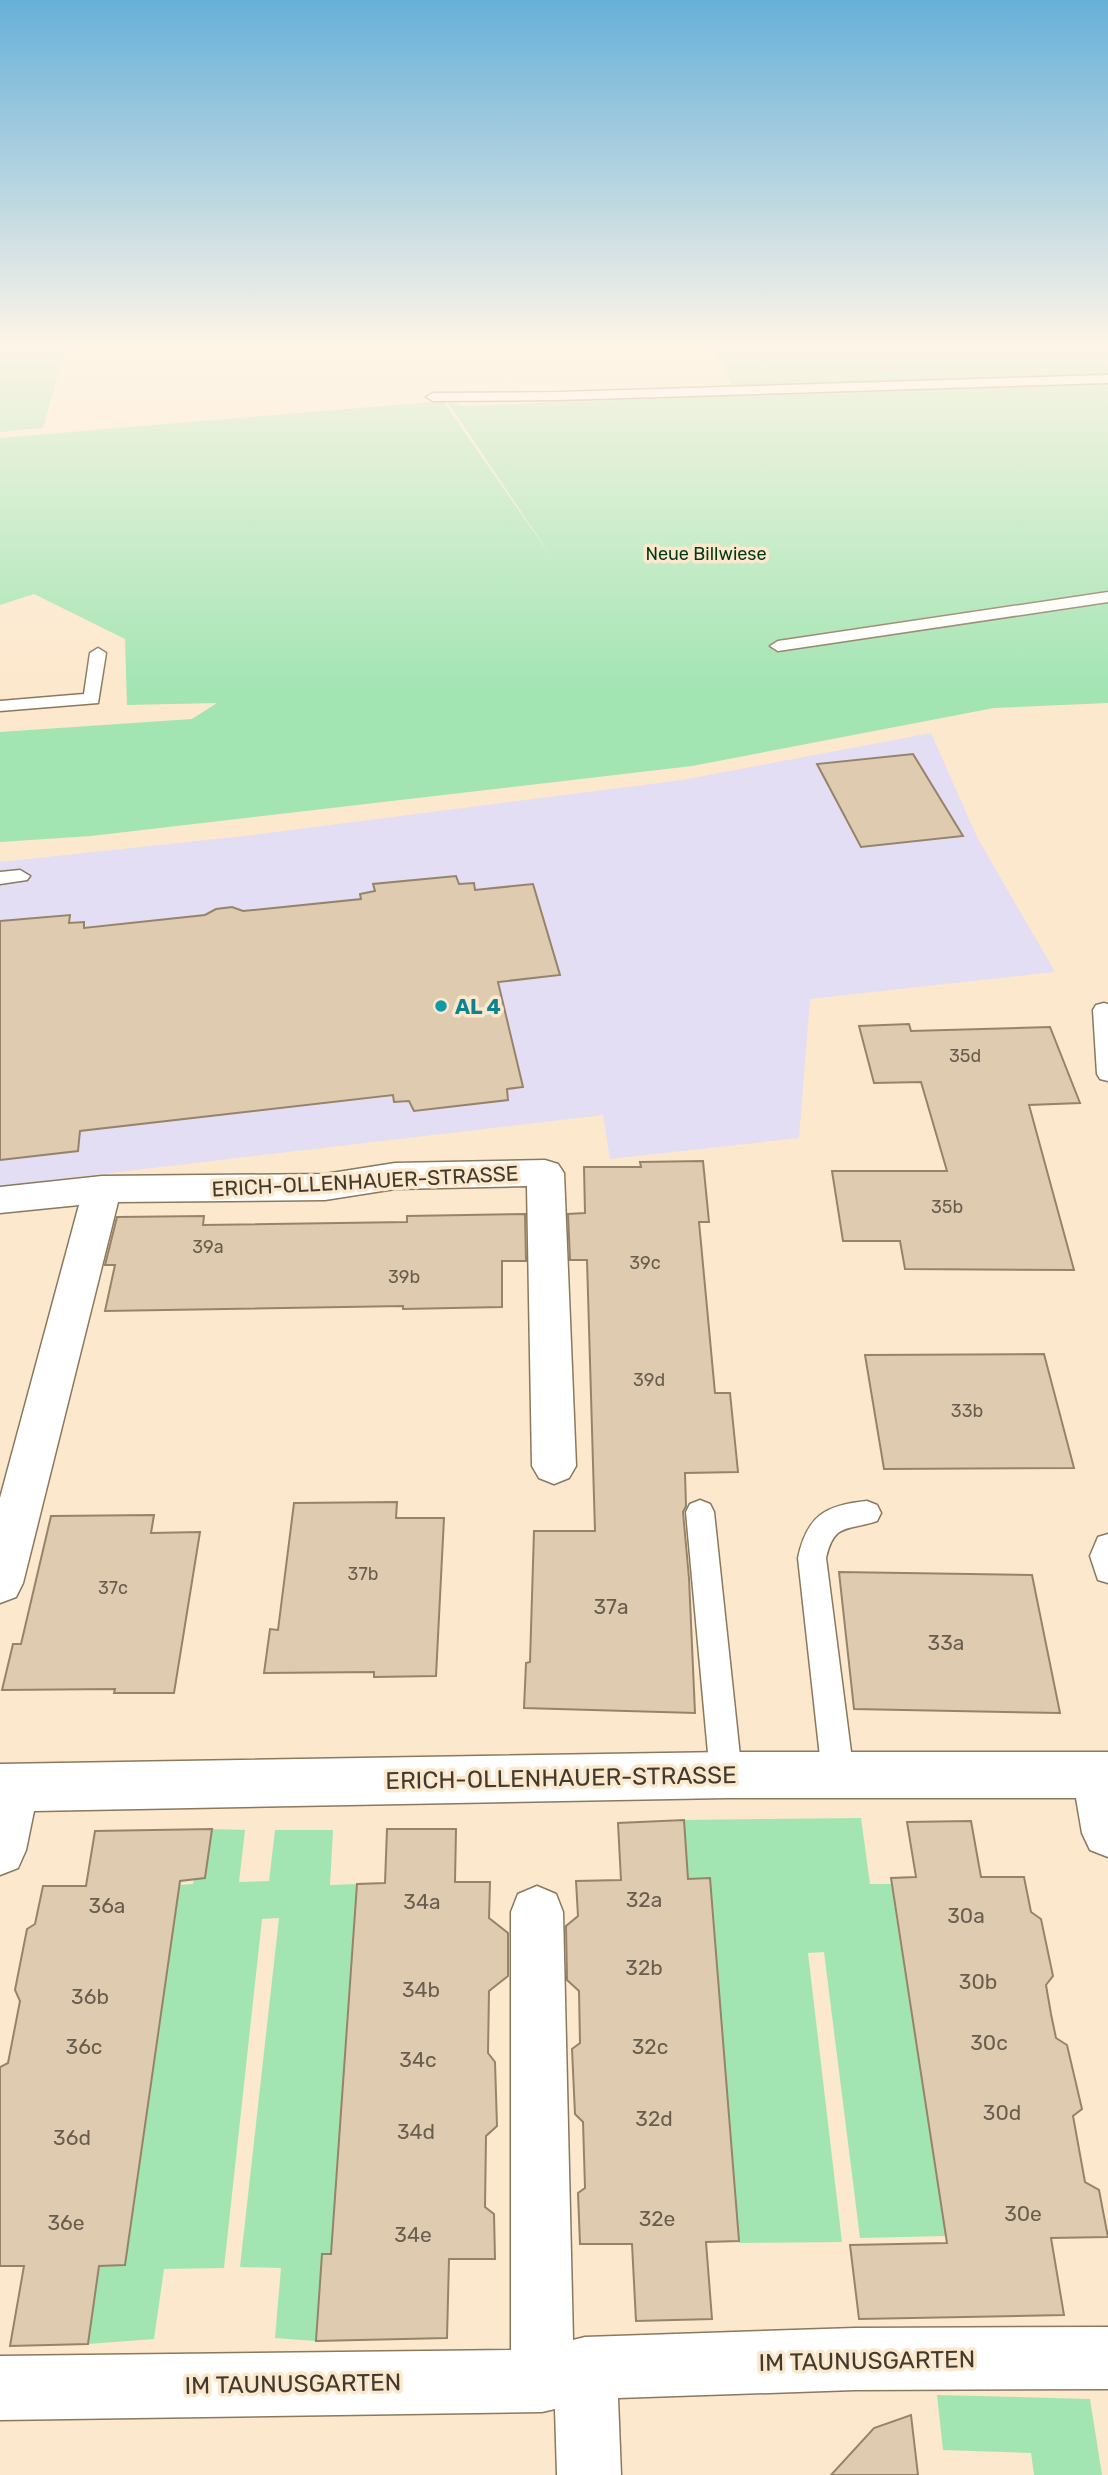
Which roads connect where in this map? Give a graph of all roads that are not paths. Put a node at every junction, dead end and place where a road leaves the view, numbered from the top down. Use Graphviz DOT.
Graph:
graph roads {
  1 [pos="1108,597"];
  2 [pos="778,646"];
  3 [pos="98,653"];
  4 [pos="0,706"];
  5 [pos="20,876"];
  6 [pos="0,878"];
  7 [pos="1104,1010"];
  8 [pos="1108,1074"];
  9 [pos="102,1189"];
  10 [pos="0,1200"];
  11 [pos="554,1466"];
  12 [pos="700,1512"];
  13 [pos="867,1513"];
  14 [pos="1108,1546"];
  15 [pos="1108,1571"];
  16 [pos="0,1583"];
  17 [pos="726,1775"];
  18 [pos="838,1775"];
  19 [pos="1103,1775"];
  20 [pos="7,1788"];
  21 [pos="1108,1833"];
  22 [pos="0,1850"];
  23 [pos="537,1912"];
  24 [pos="1108,2358"];
  25 [pos="563,2374"];
  26 [pos="0,2388"];
  27 [pos="589,2475"];
  1 -- 2 [label="lane"];
  3 -- 4 [label="lane"];
  5 -- 6 [label="lane"];
  7 -- 8 [label="lane"];
  9 -- 10 [label="street, ERICH-OLLENHAUER-STRASSE"];
  9 -- 11 [label="street, ERICH-OLLENHAUER-STRASSE"];
  9 -- 16 [label="street"];
  12 -- 17 [label="lane"];
  13 -- 18 [label="lane"];
  14 -- 15 [label="lane"];
  17 -- 18 [label="street, ERICH-OLLENHAUER-STRASSE"];
  17 -- 20 [label="street, ERICH-OLLENHAUER-STRASSE"];
  18 -- 19 [label="street, ERICH-OLLENHAUER-STRASSE"];
  19 -- 21 [label="street"];
  20 -- 22 [label="street, ERICH-OLLENHAUER-STRASSE"];
  23 -- 25 [label="street"];
  24 -- 25 [label="street, IM TAUNUSGARTEN"];
  25 -- 26 [label="street, IM TAUNUSGARTEN"];
  25 -- 27 [label="street"];
}
